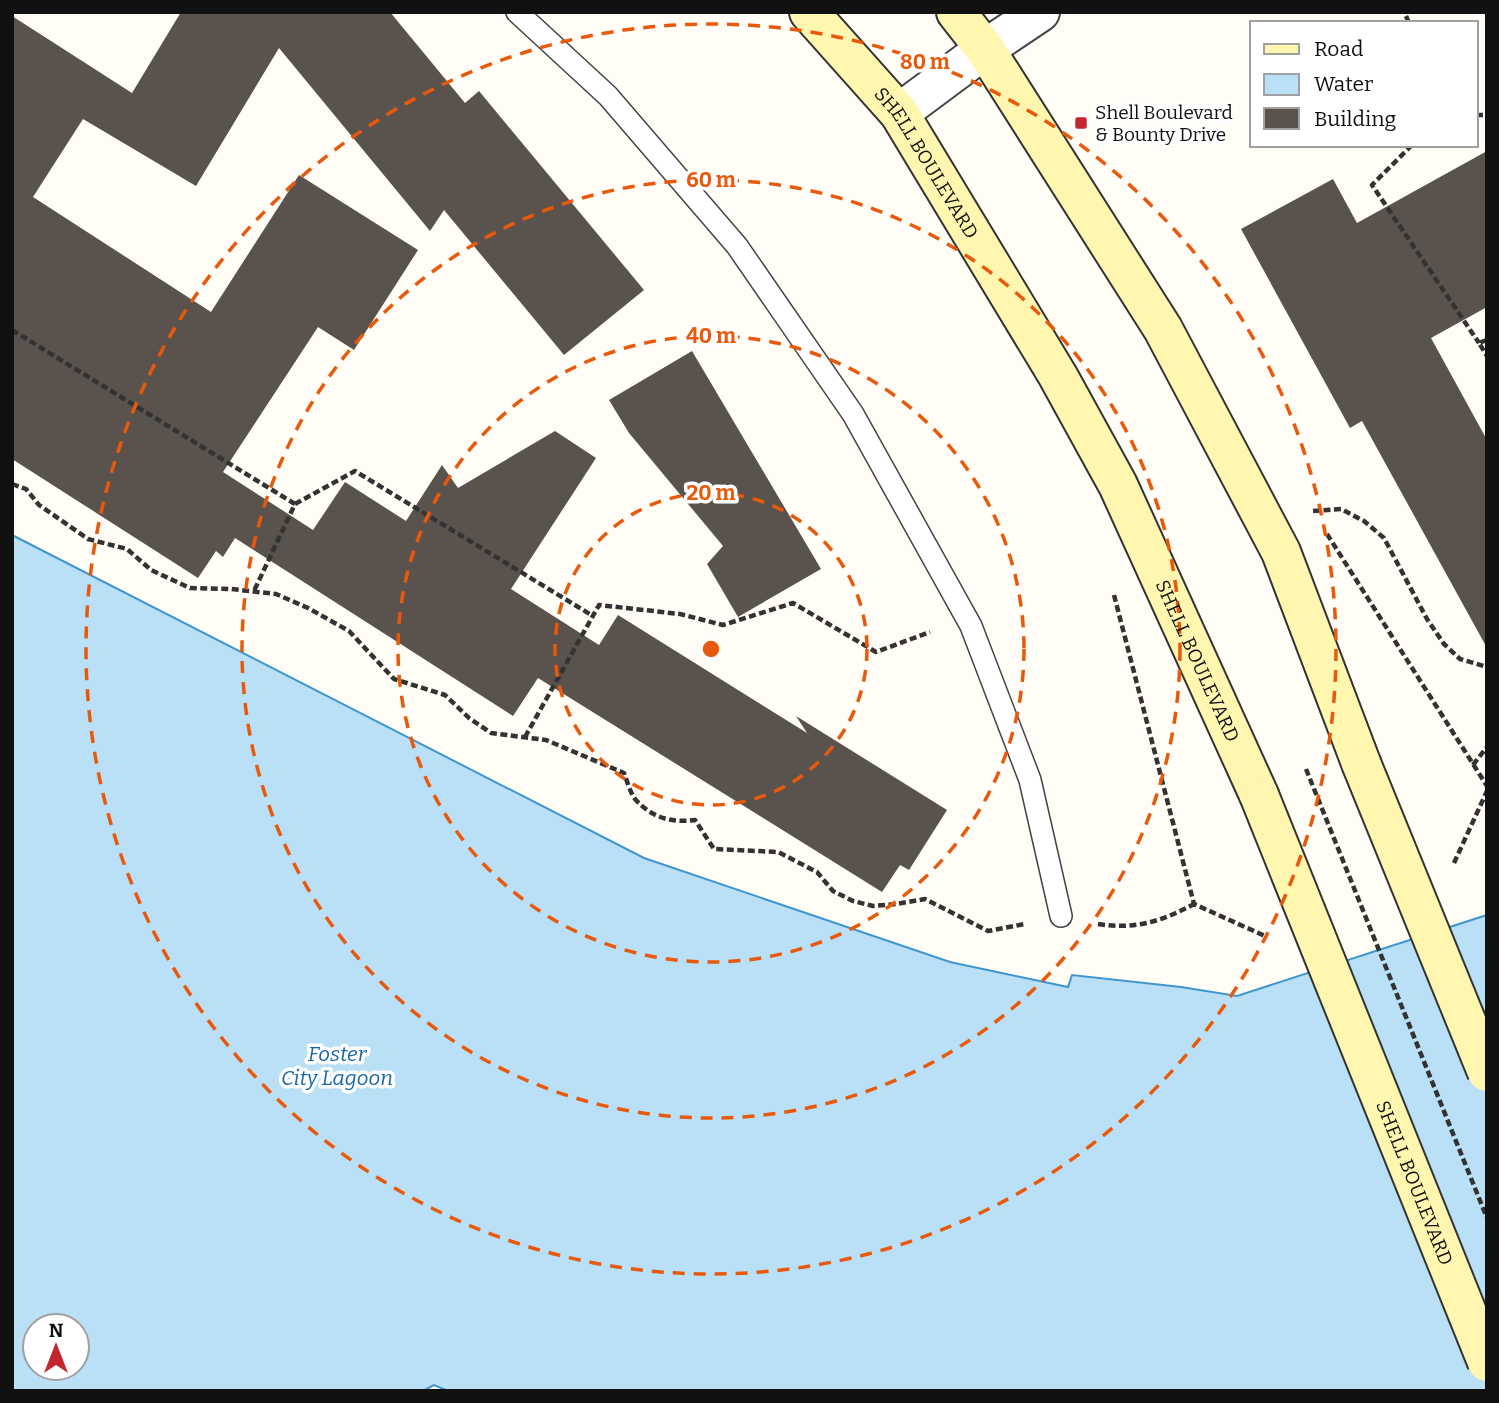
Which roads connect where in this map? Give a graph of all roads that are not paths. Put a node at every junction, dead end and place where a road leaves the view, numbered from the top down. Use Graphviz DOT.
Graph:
graph roads {
  1 [pos="517,12"];
  2 [pos="808,12"];
  3 [pos="956,12"];
  4 [pos="1040,12"];
  5 [pos="985,49"];
  6 [pos="899,113"];
  7 [pos="1061,916"];
  8 [pos="1487,1072"];
  9 [pos="1487,1362"];
  1 -- 7 [label="lane"];
  2 -- 6 [label="main road, SHELL BOULEVARD"];
  3 -- 5 [label="main road"];
  4 -- 5 [label="street"];
  5 -- 6 [label="street"];
  5 -- 8 [label="main road, bridge"];
  6 -- 9 [label="main road, SHELL BOULEVARD, bridge"];
}
